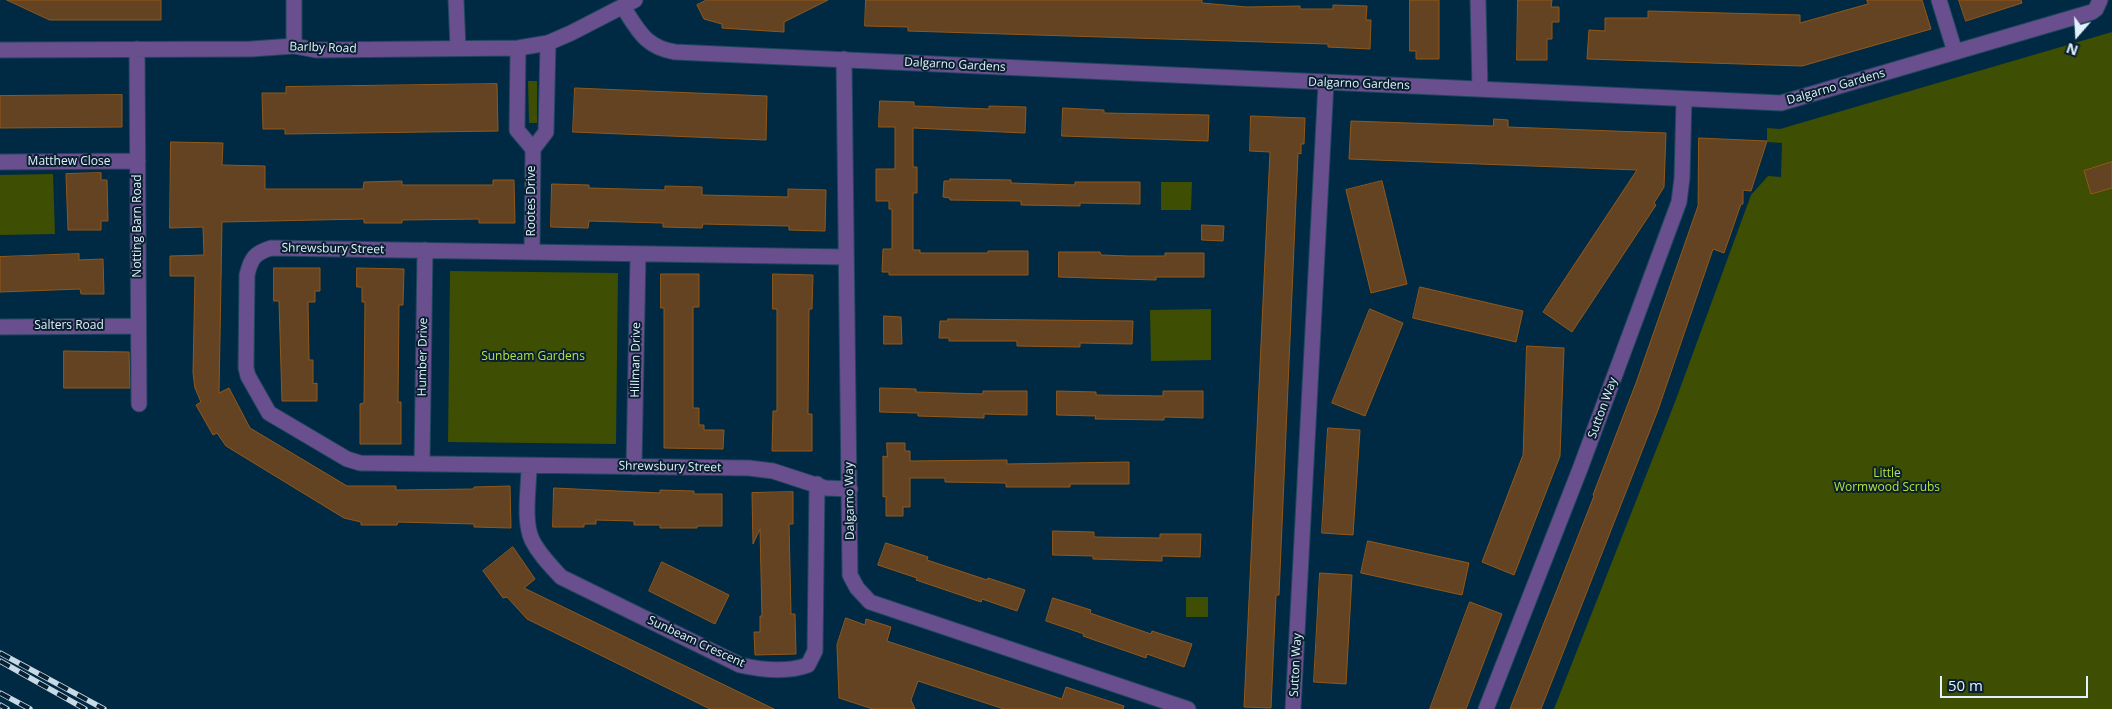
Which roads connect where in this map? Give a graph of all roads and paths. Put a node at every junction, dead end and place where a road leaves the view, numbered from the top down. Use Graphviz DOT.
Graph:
graph roads {
  1 [pos="294,0"];
  2 [pos="456,0"];
  3 [pos="1478,0"];
  4 [pos="1939,0"];
  5 [pos="2100,2"];
  6 [pos="629,3"];
  7 [pos="548,43"];
  8 [pos="294,46"];
  9 [pos="458,48"];
  10 [pos="518,48"];
  11 [pos="136,49"];
  12 [pos="0,50"];
  13 [pos="1954,52"];
  14 [pos="844,59"];
  15 [pos="1326,82"];
  16 [pos="1480,89"];
  17 [pos="1684,100"];
  18 [pos="533,149"];
  19 [pos="138,161"];
  20 [pos="0,162"];
  21 [pos="424,250"];
  22 [pos="532,252"];
  23 [pos="638,254"];
  24 [pos="846,257"];
  25 [pos="138,326"];
  26 [pos="0,327"];
  27 [pos="139,404"];
  28 [pos="422,463"];
  29 [pos="529,466"];
  30 [pos="634,467"];
  31 [pos="817,484"];
  32 [pos="850,490"];
  33 [pos="1152,703"];
  34 [pos="1188,709"];
  35 [pos="1293,709"];
  36 [pos="1486,709"];
  1 -- 8 [label="street"];
  2 -- 9 [label="street"];
  3 -- 16 [label="street"];
  4 -- 13 [label="street"];
  5 -- 13 [label="street, Dalgarno Gardens"];
  6 -- 7 [label="street, Barlby Road"];
  6 -- 14 [label="street, Dalgarno Gardens"];
  7 -- 10 [label="street, Barlby Road"];
  7 -- 18 [label="street, Rootes Drive"];
  8 -- 9 [label="street, Barlby Road"];
  8 -- 11 [label="street, Barlby Road"];
  9 -- 10 [label="street, Barlby Road"];
  10 -- 18 [label="street, Rootes Drive"];
  11 -- 12 [label="street, Barlby Road"];
  11 -- 19 [label="street, Notting Barn Road"];
  13 -- 17 [label="street, Dalgarno Gardens"];
  14 -- 15 [label="street, Dalgarno Gardens"];
  14 -- 24 [label="street, Dalgarno Way"];
  15 -- 16 [label="street, Dalgarno Gardens"];
  15 -- 35 [label="street, Sutton Way"];
  16 -- 17 [label="street, Dalgarno Gardens"];
  17 -- 36 [label="street, Sutton Way"];
  18 -- 22 [label="street, Rootes Drive"];
  19 -- 20 [label="street, Matthew Close"];
  19 -- 25 [label="street, Notting Barn Road"];
  21 -- 22 [label="street, Shrewsbury Street"];
  21 -- 28 [label="street, Humber Drive"];
  21 -- 28 [label="street, Shrewsbury Street"];
  22 -- 23 [label="street, Shrewsbury Street"];
  23 -- 24 [label="street, Shrewsbury Street"];
  23 -- 30 [label="street, Hillman Drive"];
  24 -- 32 [label="street, Dalgarno Way"];
  25 -- 26 [label="street, Salters Road"];
  25 -- 27 [label="street, Notting Barn Road"];
  28 -- 29 [label="street, Shrewsbury Street"];
  29 -- 30 [label="street, Shrewsbury Street"];
  29 -- 31 [label="street, Sunbeam Crescent"];
  30 -- 31 [label="street, Shrewsbury Street"];
  31 -- 32 [label="street, Shrewsbury Street"];
  32 -- 33 [label="street, Dalgarno Way"];
  33 -- 34 [label="street, Dalgarno Way"];
}
